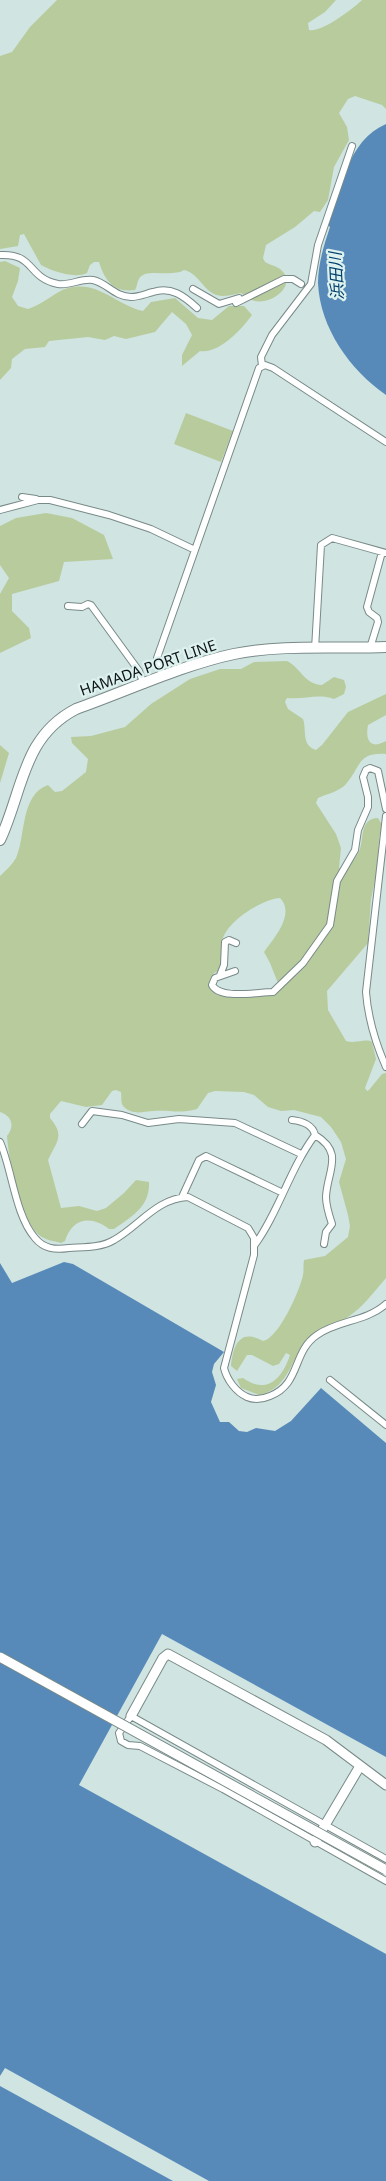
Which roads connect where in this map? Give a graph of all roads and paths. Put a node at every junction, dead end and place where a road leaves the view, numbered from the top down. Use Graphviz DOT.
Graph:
graph roads {
  1 [pos="352,146"];
  2 [pos="0,255"];
  3 [pos="301,284"];
  4 [pos="192,289"];
  5 [pos="246,297"];
  6 [pos="236,303"];
  7 [pos="197,308"];
  8 [pos="262,366"];
  9 [pos="386,442"];
  10 [pos="22,497"];
  11 [pos="38,500"];
  12 [pos="0,510"];
  13 [pos="195,550"];
  14 [pos="384,552"];
  15 [pos="68,606"];
  16 [pos="386,647"];
  17 [pos="370,648"];
  18 [pos="315,649"];
  19 [pos="163,677"];
  20 [pos="144,685"];
  21 [pos="386,809"];
  22 [pos="386,816"];
  23 [pos="0,840"];
  24 [pos="236,943"];
  25 [pos="235,971"];
  26 [pos="220,975"];
  27 [pos="386,1067"];
  28 [pos="292,1120"];
  29 [pos="82,1124"];
  30 [pos="315,1135"];
  31 [pos="0,1142"];
  32 [pos="301,1154"];
  33 [pos="283,1193"];
  34 [pos="182,1197"];
  35 [pos="324,1244"];
  36 [pos="254,1246"];
  37 [pos="386,1304"];
  38 [pos="330,1380"];
  39 [pos="386,1425"];
  40 [pos="0,1657"];
  41 [pos="131,1716"];
  42 [pos="360,1766"];
  43 [pos="386,1785"];
  44 [pos="325,1824"];
  45 [pos="315,1842"];
  46 [pos="386,1859"];
  47 [pos="386,1870"];
  48 [pos="386,1881"];
  1 -- 8 [label="street"];
  2 -- 7 [label="street"];
  3 -- 5 [label="street"];
  4 -- 5 [label="street"];
  5 -- 6 [label="street"];
  8 -- 9 [label="street"];
  8 -- 13 [label="street"];
  10 -- 11 [label="street"];
  11 -- 12 [label="street"];
  11 -- 13 [label="street"];
  13 -- 19 [label="street"];
  14 -- 17 [label="street"];
  14 -- 18 [label="street"];
  15 -- 20 [label="street"];
  16 -- 17 [label="main road, HAMADA PORT LINE"];
  17 -- 18 [label="main road, HAMADA PORT LINE"];
  18 -- 19 [label="main road, HAMADA PORT LINE"];
  19 -- 20 [label="main road, HAMADA PORT LINE"];
  20 -- 23 [label="main road, HAMADA PORT LINE"];
  21 -- 26 [label="street"];
  22 -- 27 [label="street"];
  24 -- 26 [label="street"];
  25 -- 26 [label="street"];
  28 -- 30 [label="street"];
  29 -- 32 [label="street"];
  30 -- 32 [label="street"];
  30 -- 35 [label="street"];
  31 -- 34 [label="street"];
  32 -- 33 [label="street"];
  33 -- 34 [label="street"];
  33 -- 36 [label="street"];
  34 -- 36 [label="street"];
  36 -- 37 [label="street"];
  38 -- 39 [label="street"];
  40 -- 47 [label="street, bridge"];
  41 -- 42 [label="street"];
  41 -- 44 [label="street"];
  41 -- 45 [label="street"];
  42 -- 43 [label="street"];
  42 -- 44 [label="street"];
  44 -- 45 [label="street"];
  44 -- 46 [label="street"];
  45 -- 48 [label="street"];
}
